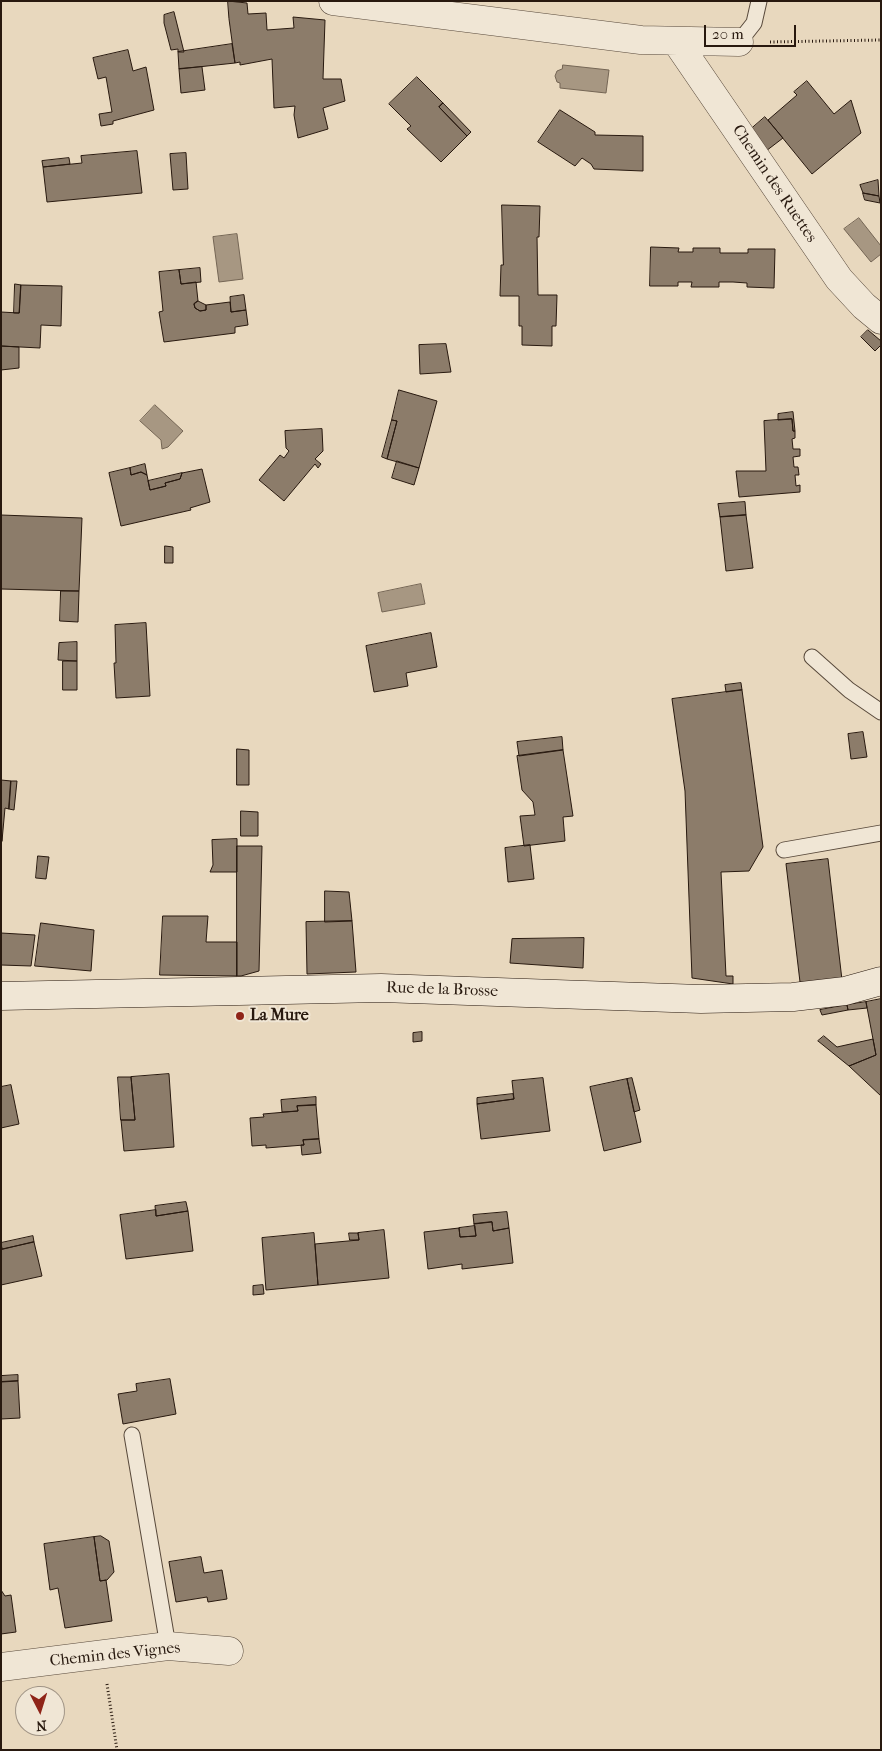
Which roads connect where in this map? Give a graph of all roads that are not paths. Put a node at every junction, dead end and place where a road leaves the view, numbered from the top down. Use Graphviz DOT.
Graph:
graph roads {
  1 [pos="333,1"];
  2 [pos="759,1"];
  3 [pos="676,41"];
  4 [pos="739,42"];
  5 [pos="881,320"];
  6 [pos="812,657"];
  7 [pos="881,712"];
  8 [pos="881,833"];
  9 [pos="784,850"];
  10 [pos="881,981"];
  11 [pos="1,996"];
  12 [pos="132,1435"];
  13 [pos="168,1646"];
  14 [pos="229,1651"];
  15 [pos="1,1667"];
  1 -- 3 [label="street"];
  2 -- 4 [label="lane"];
  3 -- 4 [label="street"];
  3 -- 5 [label="street, Chemin des Ruettes"];
  6 -- 7 [label="lane"];
  8 -- 9 [label="lane"];
  10 -- 11 [label="street, Rue de la Brosse"];
  12 -- 13 [label="lane"];
  13 -- 14 [label="street, Chemin des Vignes"];
  13 -- 15 [label="street, Chemin des Vignes"];
}
